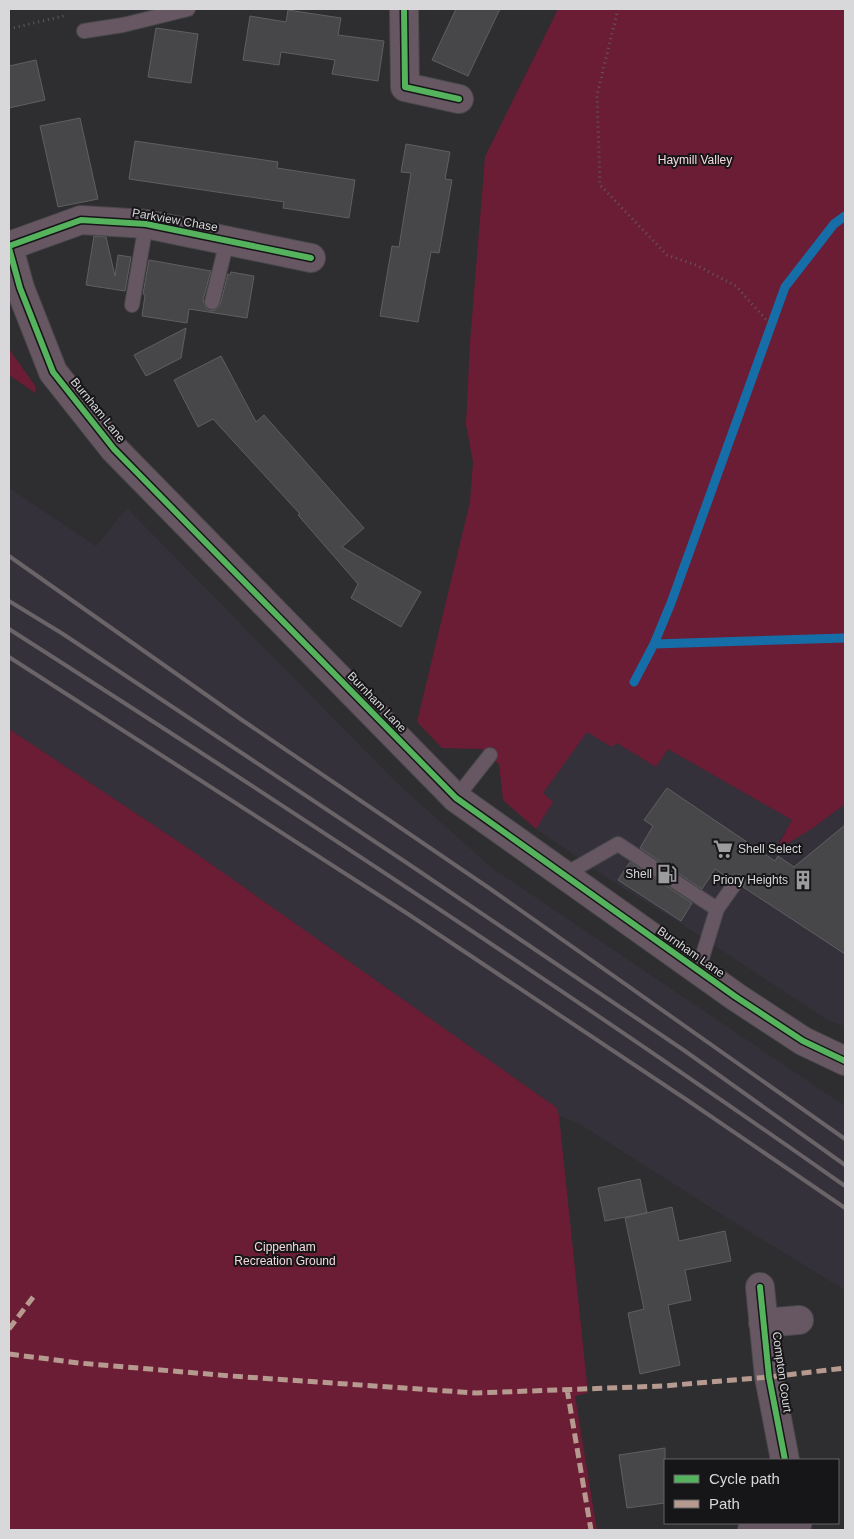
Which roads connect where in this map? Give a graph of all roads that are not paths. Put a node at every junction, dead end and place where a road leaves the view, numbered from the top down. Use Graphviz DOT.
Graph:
graph roads {
  1 [pos="188,9"];
  2 [pos="404,9"];
  3 [pos="84,31"];
  4 [pos="459,99"];
  5 [pos="146,224"];
  6 [pos="227,240"];
  7 [pos="9,247"];
  8 [pos="311,258"];
  9 [pos="15,288"];
  10 [pos="212,302"];
  11 [pos="132,305"];
  12 [pos="490,755"];
  13 [pos="456,798"];
  14 [pos="564,875"];
  15 [pos="736,882"];
  16 [pos="717,909"];
  17 [pos="698,971"];
  18 [pos="845,1062"];
  19 [pos="760,1287"];
  20 [pos="799,1320"];
  21 [pos="763,1323"];
  22 [pos="785,1459"];
  23 [pos="798,1526"];
  24 [pos="752,1530"];
  1 -- 3 [label="lane"];
  2 -- 4 [label="street"];
  5 -- 6 [label="street, Parkview Chase"];
  5 -- 7 [label="street, Parkview Chase"];
  5 -- 11 [label="lane"];
  6 -- 8 [label="street, Parkview Chase"];
  6 -- 10 [label="lane"];
  7 -- 9 [label="street, Burnham Lane"];
  9 -- 13 [label="street, Burnham Lane"];
  12 -- 13 [label="lane"];
  13 -- 14 [label="street, Burnham Lane"];
  14 -- 16 [label="lane"];
  14 -- 17 [label="street, Burnham Lane"];
  15 -- 16 [label="lane"];
  16 -- 17 [label="lane"];
  17 -- 18 [label="street, Burnham Lane"];
  19 -- 21 [label="street, Compton Court"];
  20 -- 21 [label="street, Compton Court"];
  21 -- 22 [label="street, Compton Court"];
  23 -- 24 [label="street"];
}
